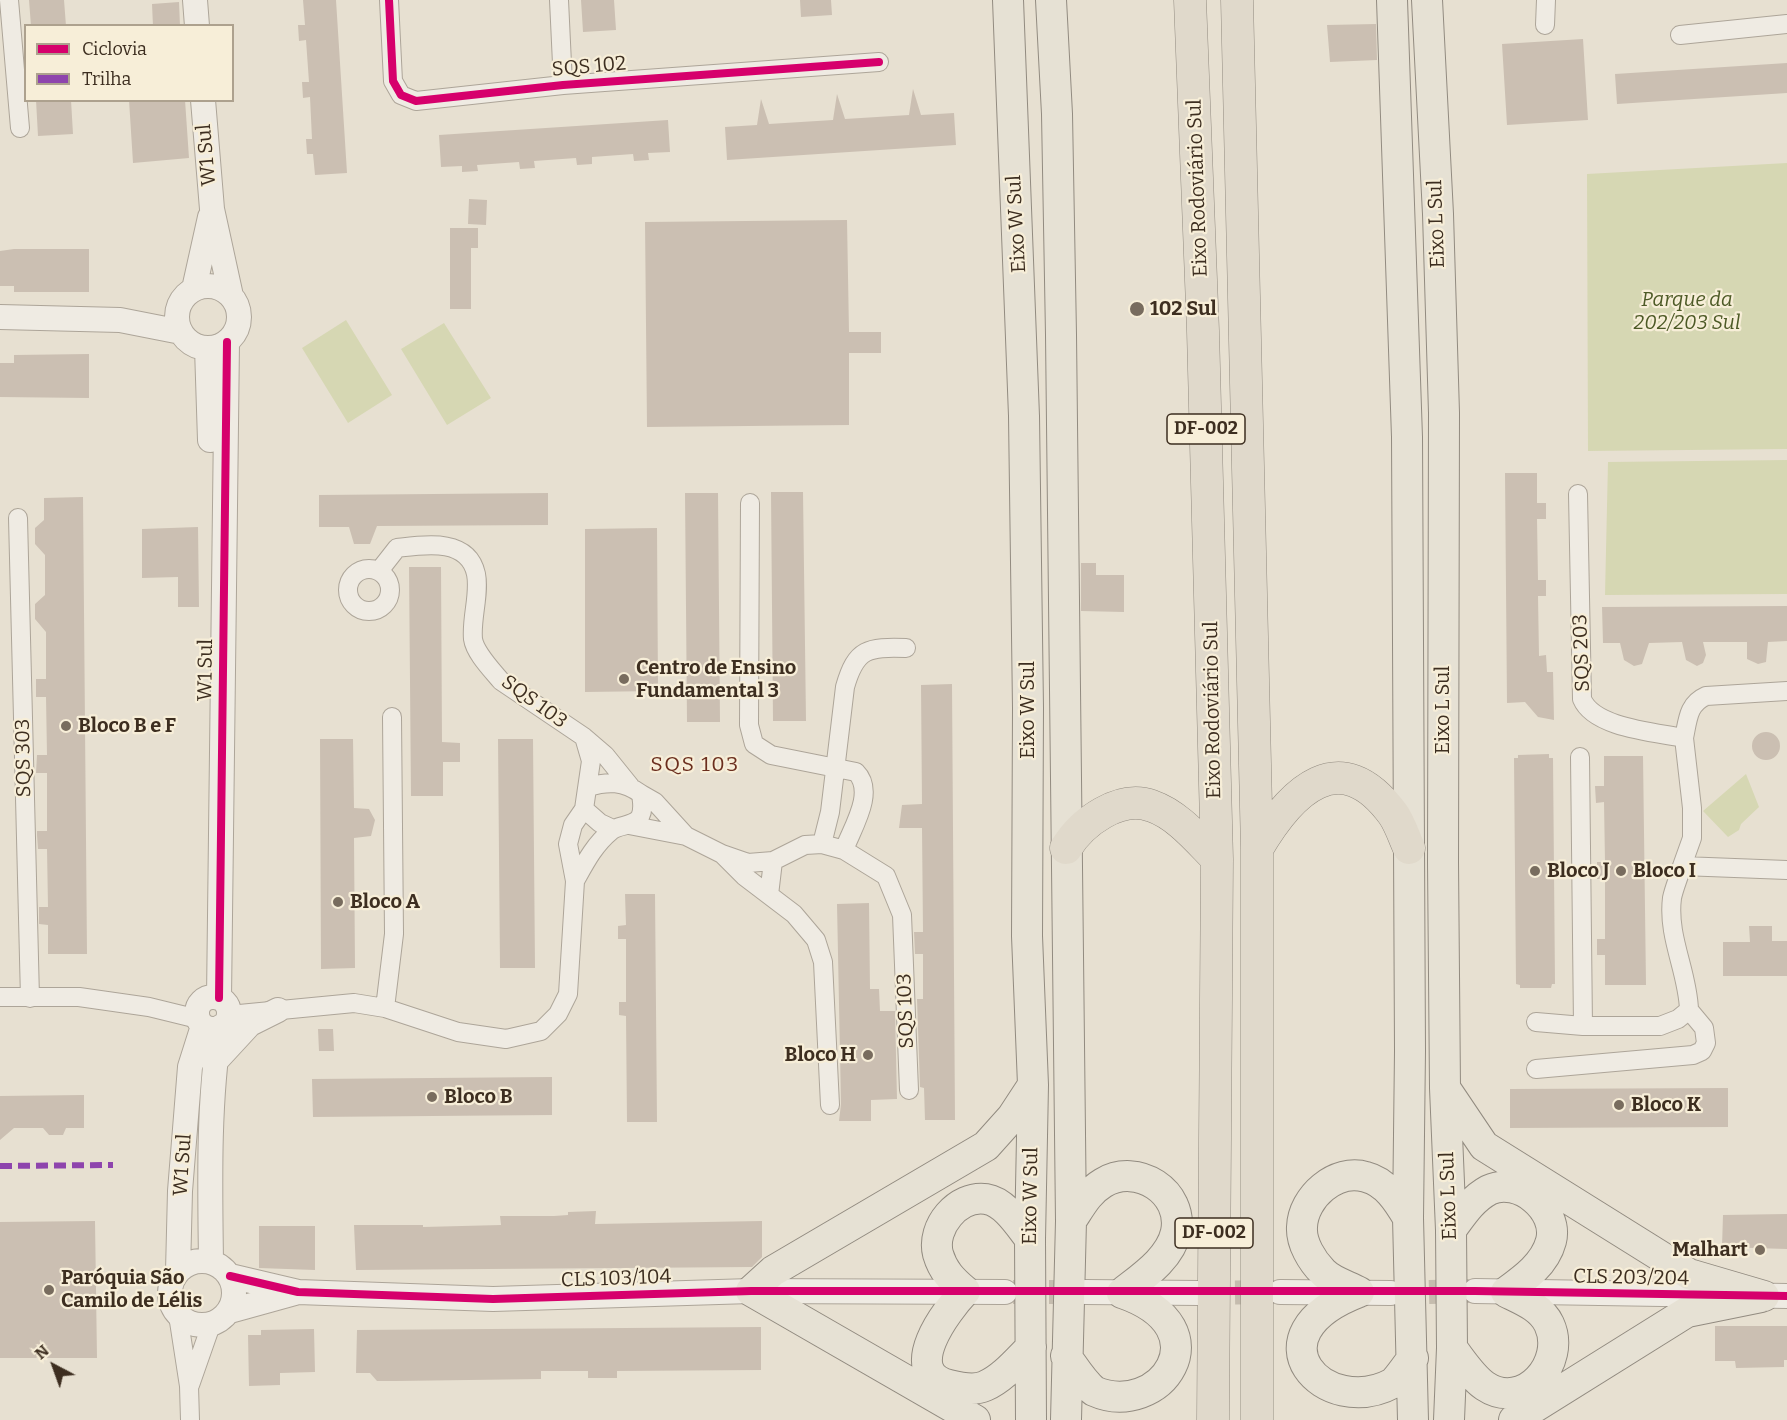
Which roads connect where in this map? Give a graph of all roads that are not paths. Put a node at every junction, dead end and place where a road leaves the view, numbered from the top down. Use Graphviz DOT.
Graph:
graph roads {
  1 [pos="9,0"];
  2 [pos="195,0"];
  3 [pos="389,0"];
  4 [pos="559,0"];
  5 [pos="1008,0"];
  6 [pos="1050,0"];
  7 [pos="1190,0"];
  8 [pos="1237,0"];
  9 [pos="1392,0"];
  10 [pos="1427,0"];
  11 [pos="1546,0"];
  12 [pos="197,24"];
  13 [pos="1787,24"];
  14 [pos="1545,25"];
  15 [pos="1680,35"];
  16 [pos="879,62"];
  17 [pos="563,85"];
  18 [pos="203,102"];
  19 [pos="20,129"];
  20 [pos="212,208"];
  21 [pos="188,296"];
  22 [pos="231,296"];
  23 [pos="0,317"];
  24 [pos="120,320"];
  25 [pos="181,332"];
  26 [pos="217,345"];
  27 [pos="1578,494"];
  28 [pos="750,503"];
  29 [pos="18,518"];
  30 [pos="379,571"];
  31 [pos="906,648"];
  32 [pos="1787,690"];
  33 [pos="392,717"];
  34 [pos="584,738"];
  35 [pos="1684,738"];
  36 [pos="1580,757"];
  37 [pos="836,767"];
  38 [pos="588,787"];
  39 [pos="635,790"];
  40 [pos="584,809"];
  41 [pos="621,827"];
  42 [pos="686,836"];
  43 [pos="822,844"];
  44 [pos="1066,848"];
  45 [pos="1409,848"];
  46 [pos="1257,849"];
  47 [pos="844,850"];
  48 [pos="722,855"];
  49 [pos="1217,859"];
  50 [pos="773,861"];
  51 [pos="1682,866"];
  52 [pos="1787,870"];
  53 [pos="575,881"];
  54 [pos="769,895"];
  55 [pos="0,997"];
  56 [pos="30,998"];
  57 [pos="385,1008"];
  58 [pos="278,1010"];
  59 [pos="1689,1010"];
  60 [pos="213,1011"];
  61 [pos="1536,1022"];
  62 [pos="1583,1026"];
  63 [pos="214,1063"];
  64 [pos="1536,1069"];
  65 [pos="1033,1085"];
  66 [pos="1445,1088"];
  67 [pos="909,1090"];
  68 [pos="830,1105"];
  69 [pos="1408,1218"];
  70 [pos="1071,1221"];
  71 [pos="1451,1230"];
  72 [pos="1030,1239"];
  73 [pos="221,1269"];
  74 [pos="178,1271"];
  75 [pos="752,1291"];
  76 [pos="965,1291"];
  77 [pos="1475,1291"];
  78 [pos="298,1292"];
  79 [pos="1005,1292"];
  80 [pos="1085,1292"];
  81 [pos="1280,1292"];
  82 [pos="1359,1292"];
  83 [pos="1506,1292"];
  84 [pos="1122,1293"];
  85 [pos="1199,1293"];
  86 [pos="1391,1293"];
  87 [pos="1776,1296"];
  88 [pos="178,1315"];
  89 [pos="220,1318"];
  90 [pos="1031,1347"];
  91 [pos="1452,1348"];
  92 [pos="1066,1356"];
  93 [pos="1413,1358"];
  94 [pos="189,1386"];
  95 [pos="190,1420"];
  96 [pos="975,1420"];
  97 [pos="1031,1420"];
  98 [pos="1066,1420"];
  99 [pos="1213,1420"];
  100 [pos="1257,1420"];
  101 [pos="1413,1420"];
  102 [pos="1449,1420"];
  103 [pos="1514,1420"];
  1 -- 19 [label="street"];
  2 -- 12 [label="street"];
  3 -- 17 [label="street, SQS 102"];
  4 -- 17 [label="street, SQS 102"];
  5 -- 65 [label="main road, Eixo W Sul"];
  6 -- 44 [label="main road, Eixo W Sul"];
  7 -- 49 [label="highway, Eixo Rodoviário Sul / DF-002"];
  8 -- 46 [label="highway, Eixo Rodoviário Sul / DF-002"];
  9 -- 45 [label="main road, Eixo L Sul"];
  10 -- 66 [label="main road, Eixo L Sul"];
  11 -- 14 [label="street"];
  13 -- 15 [label="street"];
  16 -- 17 [label="street, SQS 102"];
  18 -- 20 [label="street, W1 Sul"];
  20 -- 21 [label="street, W1 Sul"];
  20 -- 22 [label="street, W1 Sul"];
  21 -- 22 [label="street"];
  21 -- 24 [label="street"];
  21 -- 25 [label="street"];
  22 -- 26 [label="street"];
  23 -- 24 [label="street"];
  24 -- 25 [label="street"];
  25 -- 26 [label="street"];
  26 -- 60 [label="street, W1 Sul"];
  27 -- 35 [label="street, SQS 203"];
  28 -- 37 [label="street"];
  29 -- 56 [label="street, SQS 303"];
  30 -- 34 [label="street, SQS 103"];
  31 -- 37 [label="street"];
  32 -- 35 [label="street"];
  33 -- 57 [label="street"];
  34 -- 38 [label="street, SQS 103"];
  34 -- 39 [label="street, SQS 103"];
  35 -- 51 [label="street"];
  36 -- 62 [label="street"];
  37 -- 43 [label="street"];
  37 -- 47 [label="street"];
  38 -- 39 [label="street"];
  38 -- 40 [label="street, SQS 103"];
  39 -- 41 [label="street, SQS 103"];
  39 -- 42 [label="street, SQS 103"];
  40 -- 41 [label="street, SQS 103"];
  40 -- 53 [label="street, SQS 103"];
  41 -- 42 [label="street, SQS 103"];
  41 -- 53 [label="street, SQS 103"];
  42 -- 48 [label="street, SQS 103"];
  43 -- 47 [label="street, SQS 103"];
  43 -- 50 [label="street, SQS 103"];
  44 -- 49 [label="highway"];
  44 -- 70 [label="main road, Eixo W Sul"];
  45 -- 46 [label="highway"];
  45 -- 69 [label="main road, Eixo L Sul"];
  46 -- 100 [label="highway, Eixo Rodoviário Sul / DF-002"];
  47 -- 67 [label="street, SQS 103"];
  48 -- 50 [label="street, SQS 103"];
  48 -- 54 [label="street, SQS 103"];
  49 -- 99 [label="highway, Eixo Rodoviário Sul / DF-002"];
  50 -- 54 [label="street"];
  51 -- 52 [label="street"];
  51 -- 59 [label="street"];
  53 -- 57 [label="street, SQS 103"];
  54 -- 68 [label="street, SQS 103"];
  55 -- 56 [label="street"];
  56 -- 60 [label="street"];
  57 -- 58 [label="street, SQS 103"];
  58 -- 60 [label="street, SQS 103"];
  58 -- 63 [label="street"];
  59 -- 62 [label="street"];
  59 -- 64 [label="street"];
  60 -- 63 [label="street, W1 Sul"];
  60 -- 74 [label="street, W1 Sul"];
  61 -- 62 [label="street"];
  63 -- 73 [label="street, W1 Sul"];
  65 -- 72 [label="main road, Eixo W Sul"];
  65 -- 75 [label="main road"];
  66 -- 71 [label="main road, Eixo L Sul"];
  66 -- 87 [label="main road"];
  69 -- 82 [label="main road"];
  69 -- 93 [label="main road, Eixo L Sul"];
  70 -- 84 [label="main road"];
  70 -- 92 [label="main road, Eixo W Sul"];
  71 -- 83 [label="main road"];
  71 -- 91 [label="main road, Eixo L Sul"];
  72 -- 76 [label="main road"];
  72 -- 90 [label="main road, Eixo W Sul"];
  73 -- 74 [label="street"];
  73 -- 78 [label="street, CLS 103/104"];
  73 -- 89 [label="street"];
  74 -- 88 [label="street"];
  75 -- 76 [label="street, CLS 103/104"];
  75 -- 78 [label="street, CLS 103/104"];
  75 -- 96 [label="main road"];
  76 -- 79 [label="street, CLS 103/104"];
  76 -- 90 [label="main road"];
  77 -- 83 [label="street, CLS 203/204"];
  78 -- 89 [label="street, CLS 103/104"];
  80 -- 84 [label="street"];
  81 -- 82 [label="street"];
  82 -- 86 [label="street"];
  82 -- 93 [label="main road"];
  83 -- 87 [label="street, CLS 203/204"];
  83 -- 91 [label="main road"];
  84 -- 85 [label="street"];
  84 -- 92 [label="main road"];
  87 -- 103 [label="main road"];
  88 -- 89 [label="street"];
  88 -- 94 [label="street"];
  89 -- 94 [label="street"];
  90 -- 97 [label="main road, Eixo W Sul"];
  91 -- 102 [label="main road, Eixo L Sul"];
  92 -- 98 [label="main road, Eixo W Sul"];
  93 -- 101 [label="main road, Eixo L Sul"];
  94 -- 95 [label="street"];
}
